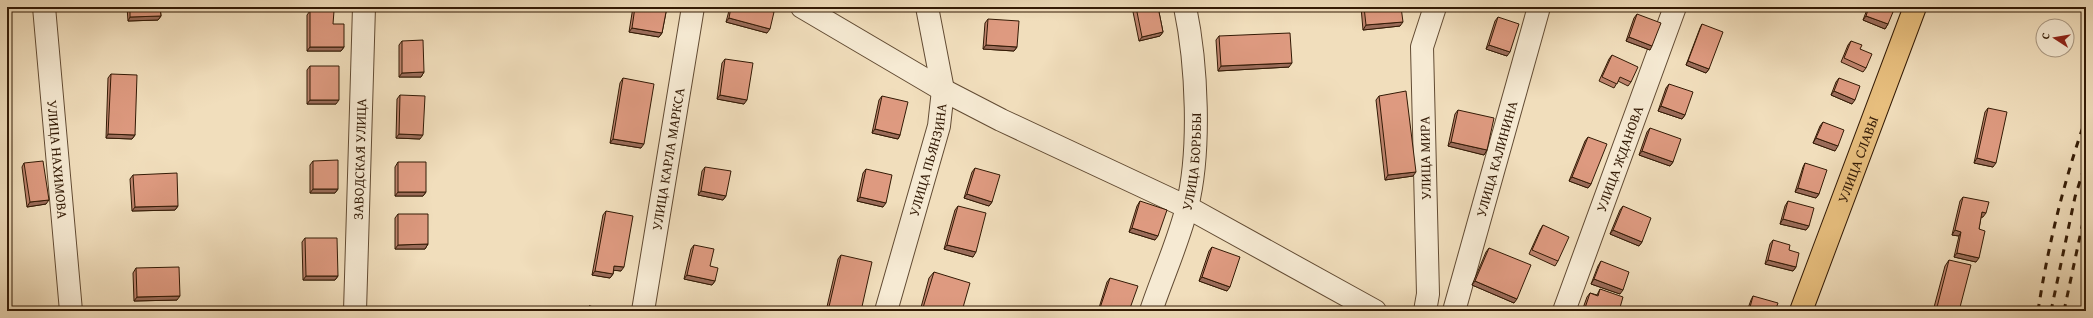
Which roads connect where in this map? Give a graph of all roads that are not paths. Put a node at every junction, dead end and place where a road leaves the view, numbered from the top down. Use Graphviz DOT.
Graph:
graph roads {
  1 [pos="44,7"];
  2 [pos="364,7"];
  3 [pos="693,7"];
  4 [pos="802,7"];
  5 [pos="927,7"];
  6 [pos="1185,7"];
  7 [pos="1435,7"];
  8 [pos="1539,7"];
  9 [pos="1675,7"];
  10 [pos="1915,7"];
  11 [pos="943,90"];
  12 [pos="1187,207"];
  13 [pos="71,311"];
  14 [pos="355,311"];
  15 [pos="643,311"];
  16 [pos="886,311"];
  17 [pos="1151,311"];
  18 [pos="1374,311"];
  19 [pos="1425,311"];
  20 [pos="1454,311"];
  21 [pos="1564,311"];
  22 [pos="1800,311"];
  1 -- 13 [label="street, УЛИЦА НАХИМОВА"];
  2 -- 14 [label="street, ЗАВОДСКАЯ УЛИЦА"];
  3 -- 15 [label="street, УЛИЦА КАРЛА МАРКСА"];
  4 -- 11 [label="street"];
  5 -- 11 [label="street, УЛИЦА ПЬЯНЗИНА"];
  6 -- 12 [label="street, УЛИЦА БОРЬБЫ"];
  7 -- 19 [label="street, УЛИЦА МИРА"];
  8 -- 20 [label="street, УЛИЦА КАЛИНИНА"];
  9 -- 21 [label="street, УЛИЦА ЖДАНОВА"];
  10 -- 22 [label="main road, УЛИЦА СЛАВЫ"];
  11 -- 12 [label="street"];
  11 -- 16 [label="street, УЛИЦА ПЬЯНЗИНА"];
  12 -- 17 [label="street, УЛИЦА БОРЬБЫ"];
  12 -- 18 [label="street"];
}
